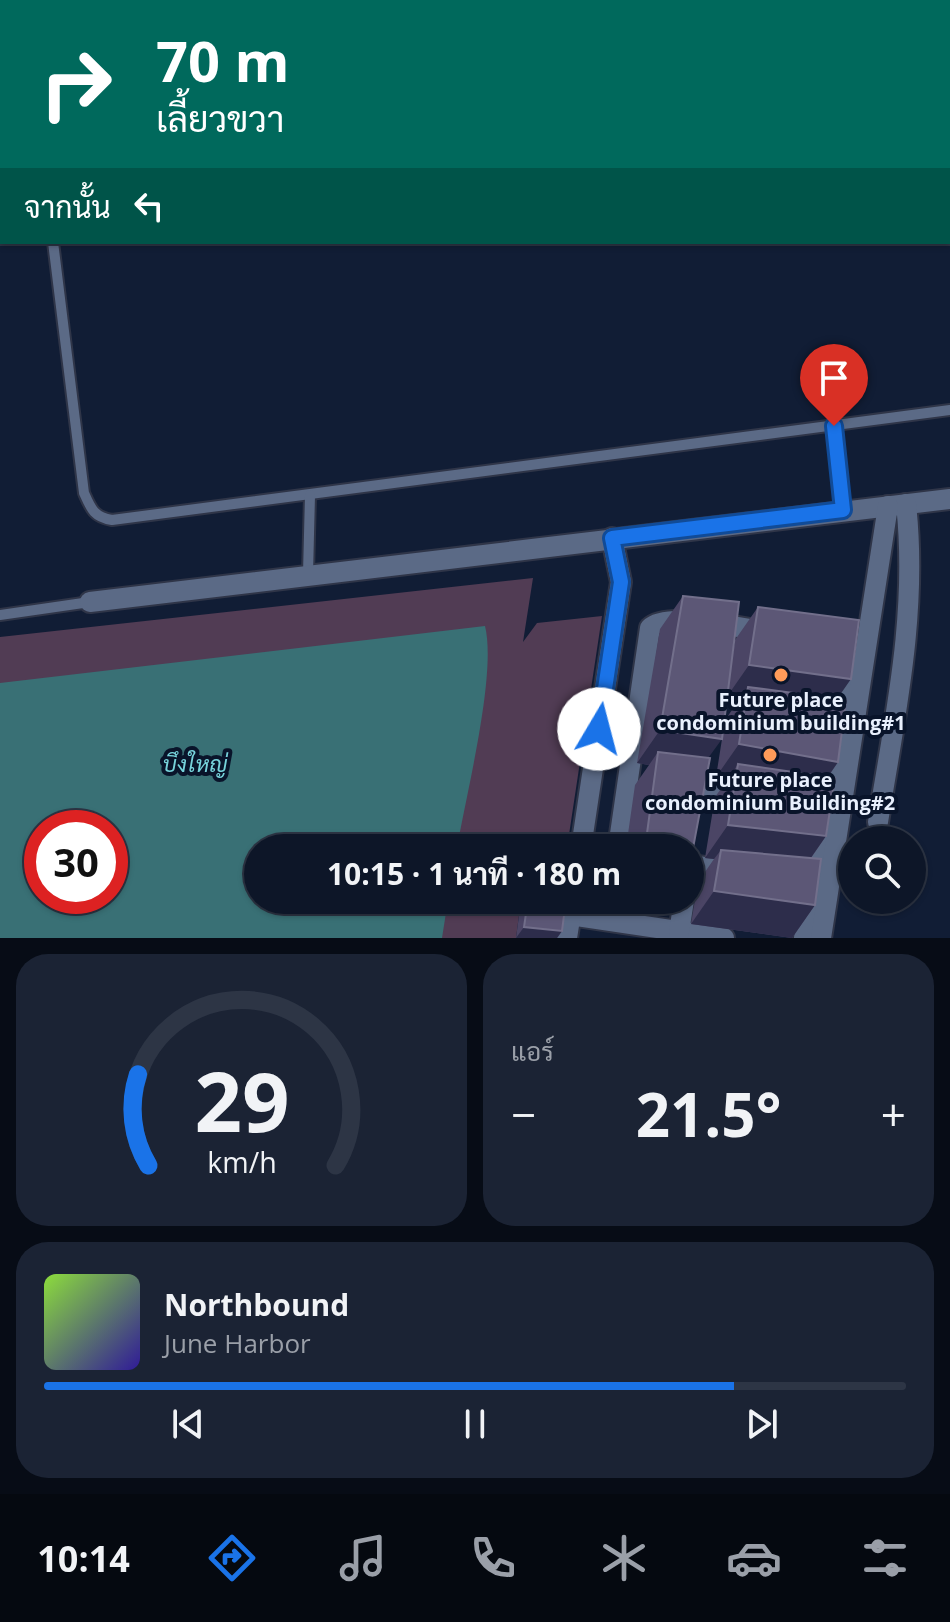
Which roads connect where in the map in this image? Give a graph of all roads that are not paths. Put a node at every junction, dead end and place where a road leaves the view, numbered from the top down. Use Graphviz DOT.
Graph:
graph roads {
  1 [pos="53,244"];
  2 [pos="950,410"];
  3 [pos="834,426"];
  4 [pos="310,495"];
  5 [pos="950,499"];
  6 [pos="897,505"];
  7 [pos="843,510"];
  8 [pos="612,538"];
  9 [pos="308,574"];
  10 [pos="90,602"];
  11 [pos="0,615"];
  12 [pos="791,635"];
  13 [pos="848,644"];
  14 [pos="595,758"];
  15 [pos="639,772"];
  16 [pos="704,778"];
  17 [pos="764,794"];
  18 [pos="698,812"];
  19 [pos="878,822"];
  20 [pos="583,834"];
  21 [pos="622,834"];
  22 [pos="704,867"];
  23 [pos="751,873"];
  24 [pos="571,914"];
  25 [pos="589,914"];
  26 [pos="609,914"];
  27 [pos="682,914"];
  28 [pos="608,921"];
  29 [pos="679,932"];
  30 [pos="567,938"];
  31 [pos="724,938"];
  32 [pos="804,938"];
  33 [pos="821,938"];
  1 -- 4 [label="lane"];
  2 -- 3 [label="lane"];
  3 -- 4 [label="lane"];
  3 -- 7 [label="lane"];
  4 -- 9 [label="lane"];
  5 -- 6 [label="street"];
  6 -- 7 [label="street"];
  6 -- 19 [label="street"];
  6 -- 33 [label="street"];
  7 -- 8 [label="street"];
  8 -- 9 [label="street"];
  8 -- 14 [label="street"];
  9 -- 10 [label="street"];
  10 -- 11 [label="lane"];
  12 -- 15 [label="street"];
  13 -- 32 [label="street"];
  14 -- 15 [label="street"];
  14 -- 20 [label="street"];
  15 -- 16 [label="street"];
  15 -- 21 [label="street"];
  16 -- 17 [label="street"];
  16 -- 18 [label="street"];
  22 -- 23 [label="street"];
  24 -- 30 [label="street"];
  25 -- 28 [label="street"];
  26 -- 28 [label="street"];
  27 -- 29 [label="street"];
  28 -- 29 [label="street"];
  29 -- 31 [label="street"];
}
